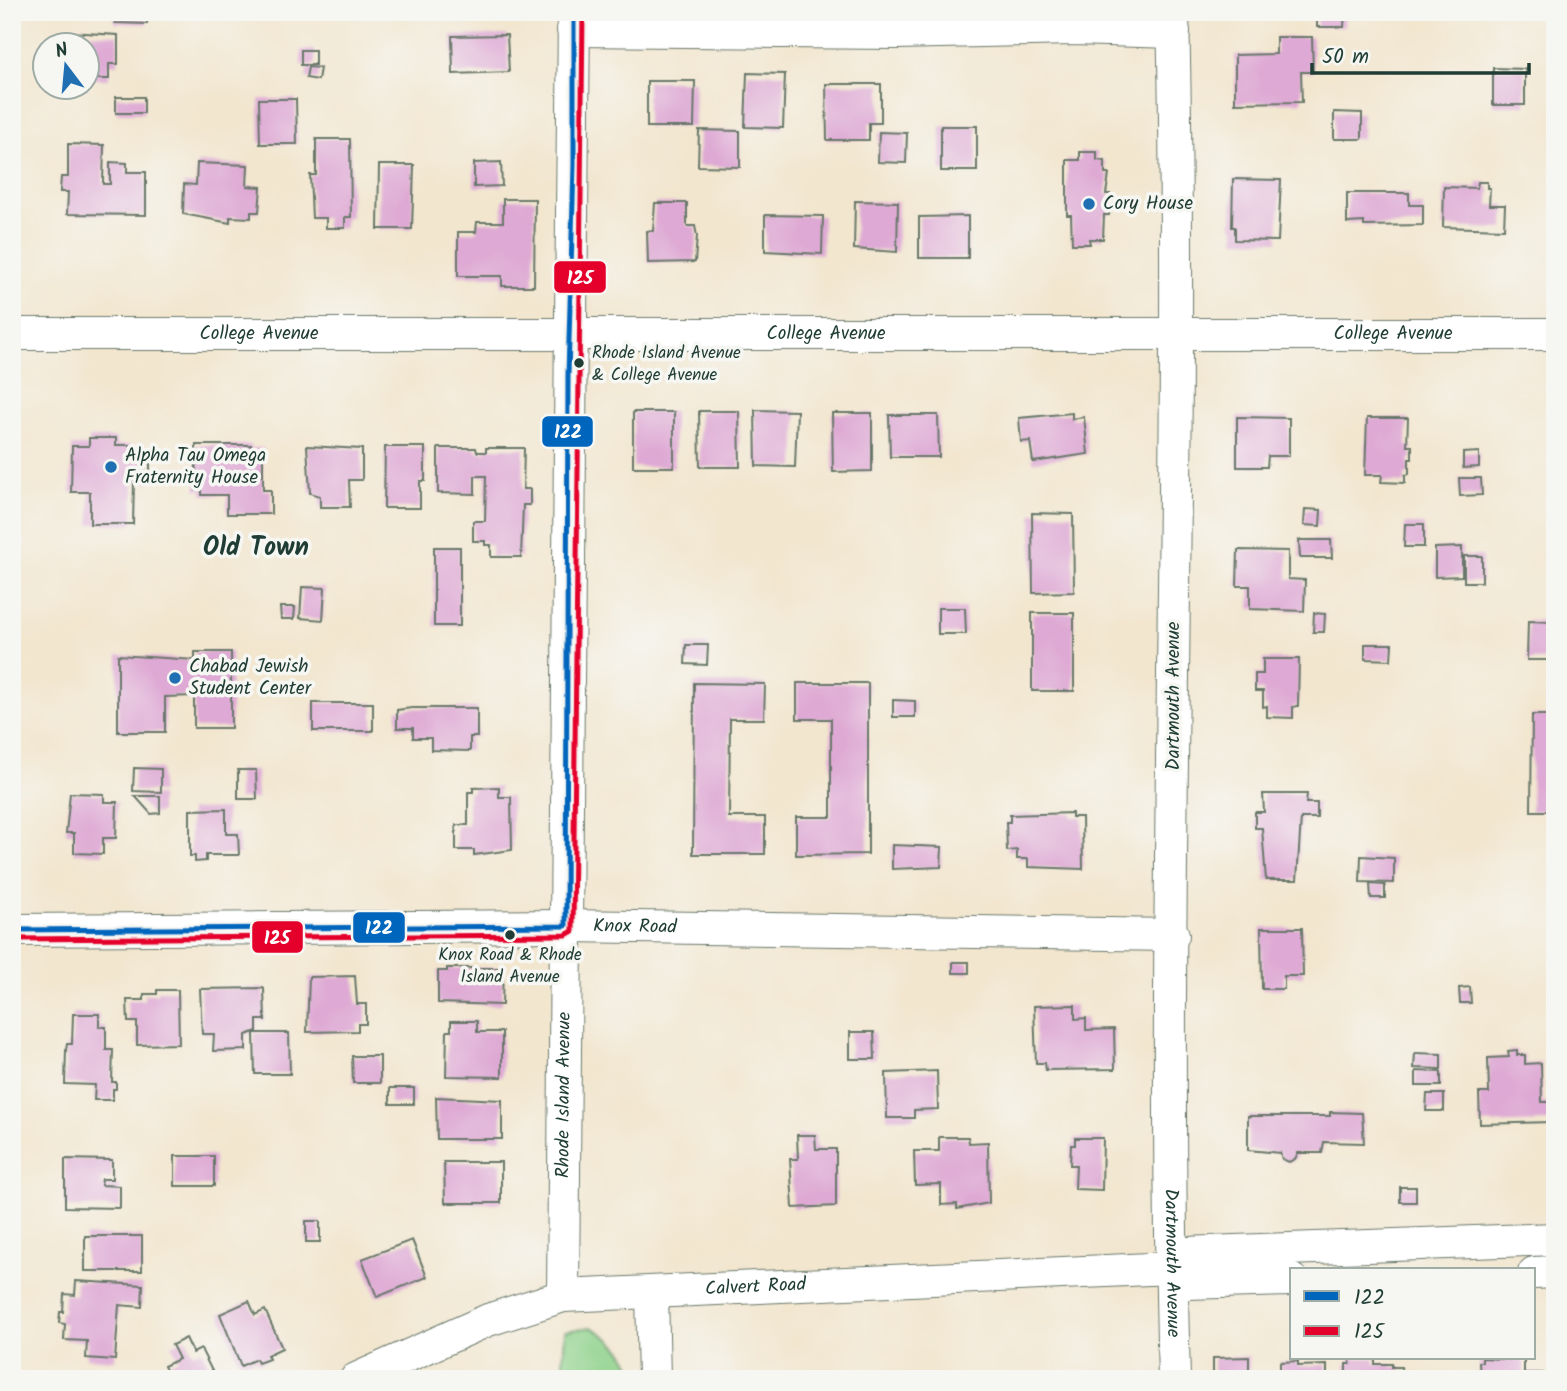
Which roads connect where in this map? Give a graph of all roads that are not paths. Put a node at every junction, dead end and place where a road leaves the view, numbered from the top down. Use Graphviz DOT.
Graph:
graph roads {
  1 [pos="573,21"];
  2 [pos="1173,22"];
  3 [pos="569,332"];
  4 [pos="12,334"];
  5 [pos="1555,334"];
  6 [pos="1176,335"];
  7 [pos="566,926"];
  8 [pos="12,930"];
  9 [pos="1173,935"];
  10 [pos="1555,1239"];
  11 [pos="1171,1268"];
  12 [pos="1555,1272"];
  13 [pos="1536,1273"];
  14 [pos="1290,1280"];
  15 [pos="652,1292"];
  16 [pos="563,1296"];
  17 [pos="356,1379"];
  18 [pos="654,1379"];
  19 [pos="1174,1379"];
  1 -- 2 [label="street"];
  1 -- 3 [label="street, Rhode Island Avenue"];
  2 -- 6 [label="street, Dartmouth Avenue"];
  3 -- 4 [label="street, College Avenue"];
  3 -- 6 [label="street, College Avenue"];
  3 -- 7 [label="street, Rhode Island Avenue"];
  5 -- 6 [label="street, College Avenue"];
  6 -- 9 [label="street, Dartmouth Avenue"];
  7 -- 8 [label="street, Knox Road"];
  7 -- 9 [label="street, Knox Road"];
  7 -- 16 [label="street, Rhode Island Avenue"];
  9 -- 11 [label="street, Dartmouth Avenue"];
  10 -- 11 [label="street, Calvert Road"];
  11 -- 14 [label="street, Calvert Road"];
  11 -- 15 [label="street, Calvert Road"];
  11 -- 19 [label="street, Dartmouth Avenue"];
  12 -- 13 [label="street"];
  15 -- 16 [label="street, Calvert Road"];
  15 -- 18 [label="street"];
  16 -- 17 [label="street, Calvert Road"];
}
